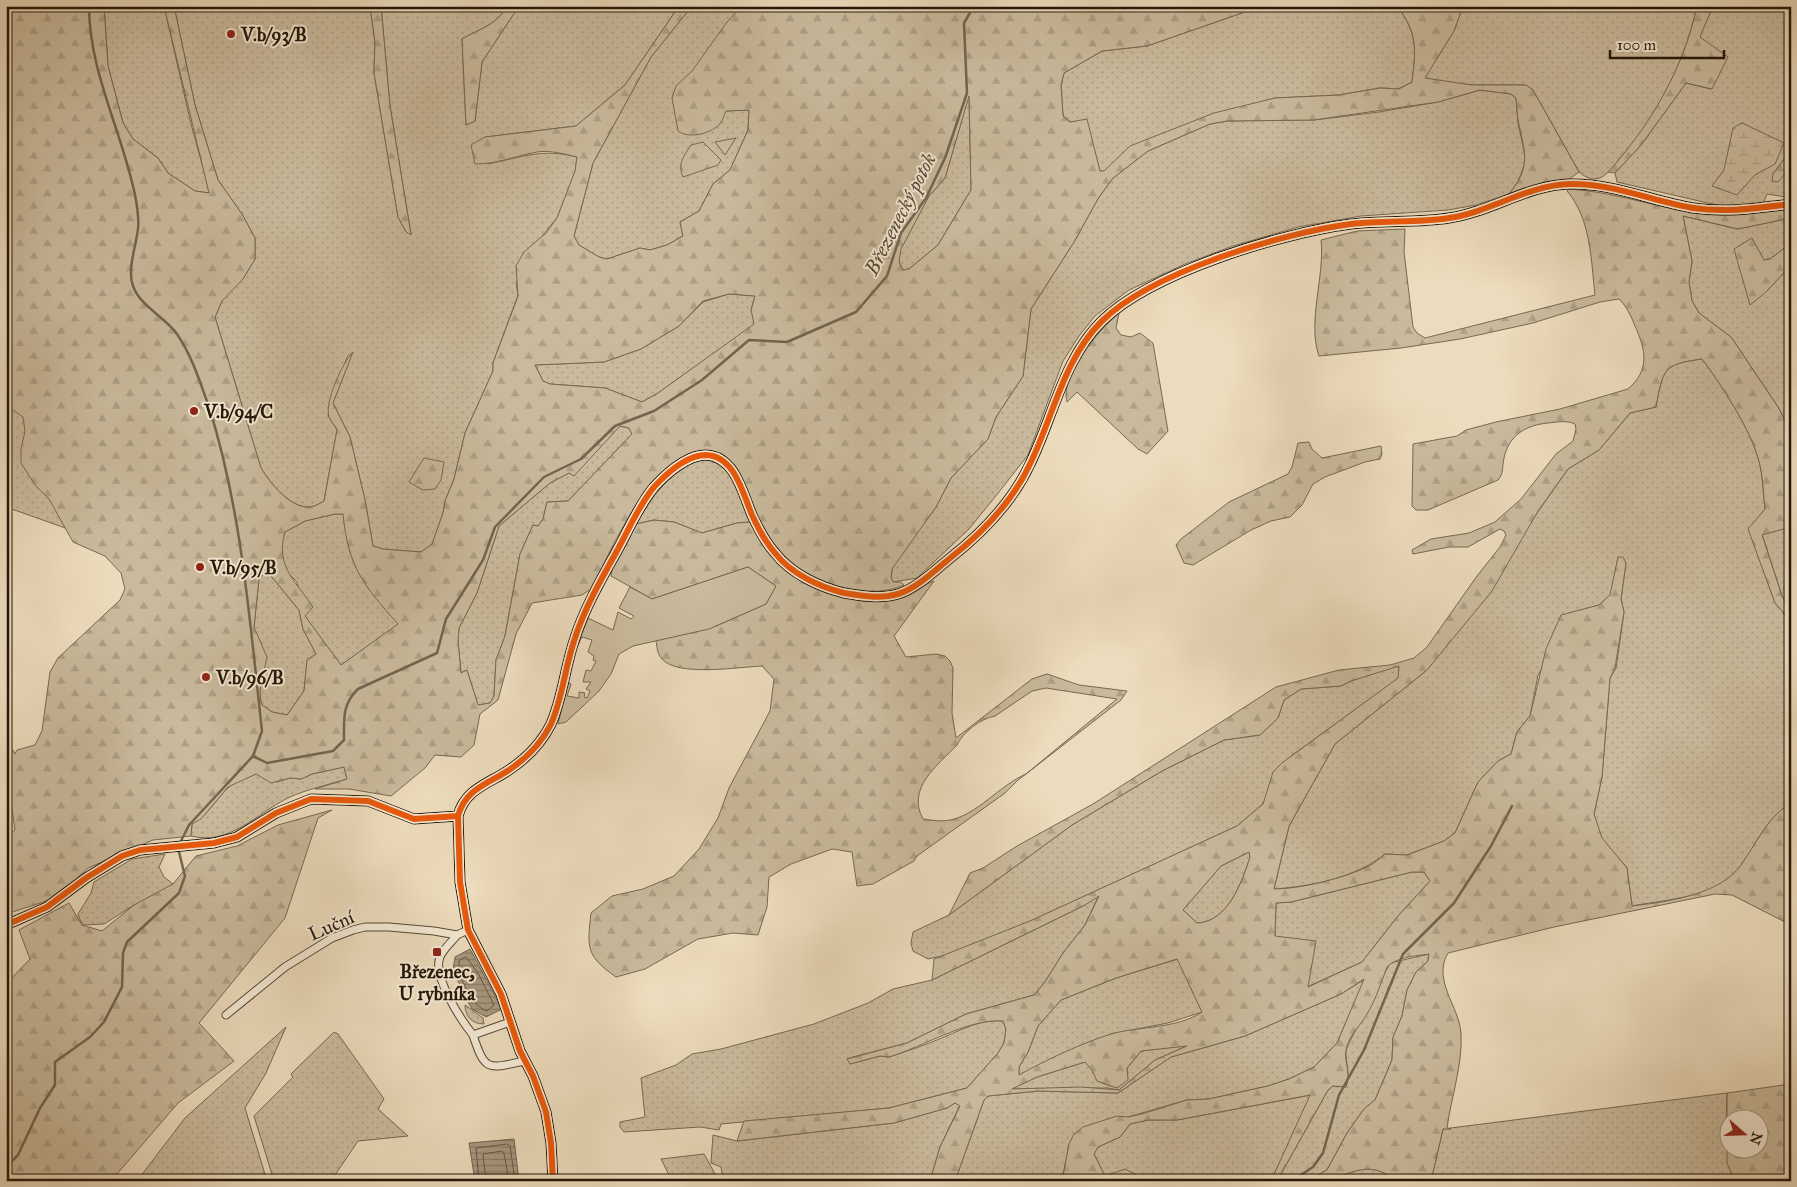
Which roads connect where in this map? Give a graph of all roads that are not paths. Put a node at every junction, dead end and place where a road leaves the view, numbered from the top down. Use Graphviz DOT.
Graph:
graph roads {
  1 [pos="1791,204"];
  2 [pos="458,816"];
  3 [pos="6,925"];
  4 [pos="468,930"];
  5 [pos="457,936"];
  6 [pos="226,1015"];
  7 [pos="510,1022"];
  8 [pos="473,1035"];
  9 [pos="524,1061"];
  10 [pos="553,1181"];
  1 -- 2 [label="street"];
  2 -- 3 [label="street"];
  2 -- 4 [label="street"];
  4 -- 5 [label="street"];
  4 -- 7 [label="street"];
  5 -- 6 [label="street, Luční"];
  5 -- 8 [label="street"];
  7 -- 8 [label="street"];
  7 -- 9 [label="street"];
  8 -- 9 [label="street"];
  9 -- 10 [label="street"];
}
